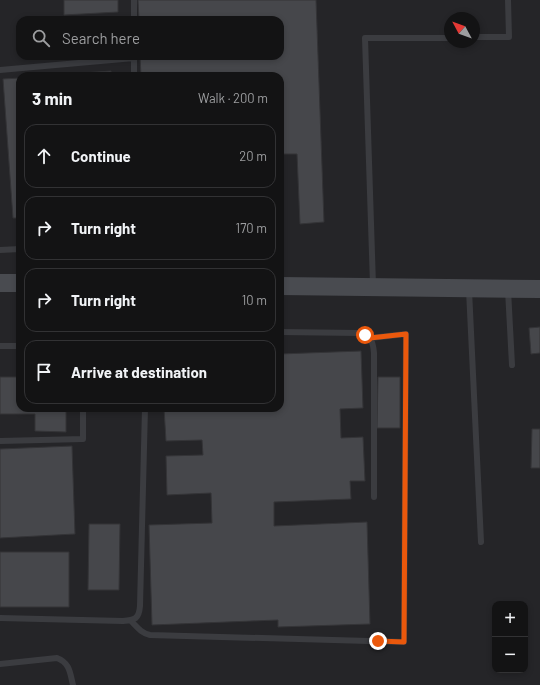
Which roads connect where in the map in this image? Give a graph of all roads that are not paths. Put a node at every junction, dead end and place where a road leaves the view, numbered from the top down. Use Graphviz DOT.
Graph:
graph roads {
  1 [pos="134,0"];
  2 [pos="508,0"];
  3 [pos="134,16"];
  4 [pos="480,37"];
  5 [pos="444,38"];
  6 [pos="103,60"];
  7 [pos="134,60"];
  8 [pos="0,70"];
  9 [pos="134,72"];
  10 [pos="16,249"];
  11 [pos="0,250"];
  12 [pos="0,283"];
  13 [pos="16,283"];
  14 [pos="284,286"];
  15 [pos="374,287"];
  16 [pos="469,288"];
  17 [pos="508,289"];
  18 [pos="540,289"];
  19 [pos="284,332"];
  20 [pos="370,338"];
  21 [pos="0,346"];
  22 [pos="16,346"];
  23 [pos="512,365"];
  24 [pos="83,412"];
  25 [pos="145,412"];
  26 [pos="0,441"];
  27 [pos="374,497"];
  28 [pos="480,542"];
  29 [pos="0,618"];
  30 [pos="131,621"];
  31 [pos="0,664"];
  32 [pos="73,685"];
  1 -- 3 [label="lane"];
  2 -- 4 [label="lane"];
  5 -- 15 [label="lane"];
  6 -- 8 [label="lane"];
  7 -- 9 [label="lane"];
  10 -- 11 [label="lane"];
  12 -- 13 [label="street"];
  14 -- 15 [label="street"];
  15 -- 16 [label="street"];
  16 -- 17 [label="street"];
  16 -- 28 [label="lane"];
  17 -- 18 [label="street"];
  17 -- 23 [label="lane"];
  19 -- 20 [label="lane"];
  20 -- 27 [label="lane"];
  20 -- 30 [label="lane"];
  21 -- 22 [label="lane"];
  24 -- 26 [label="lane"];
  25 -- 30 [label="lane"];
  29 -- 30 [label="lane"];
  31 -- 32 [label="lane"];
}
